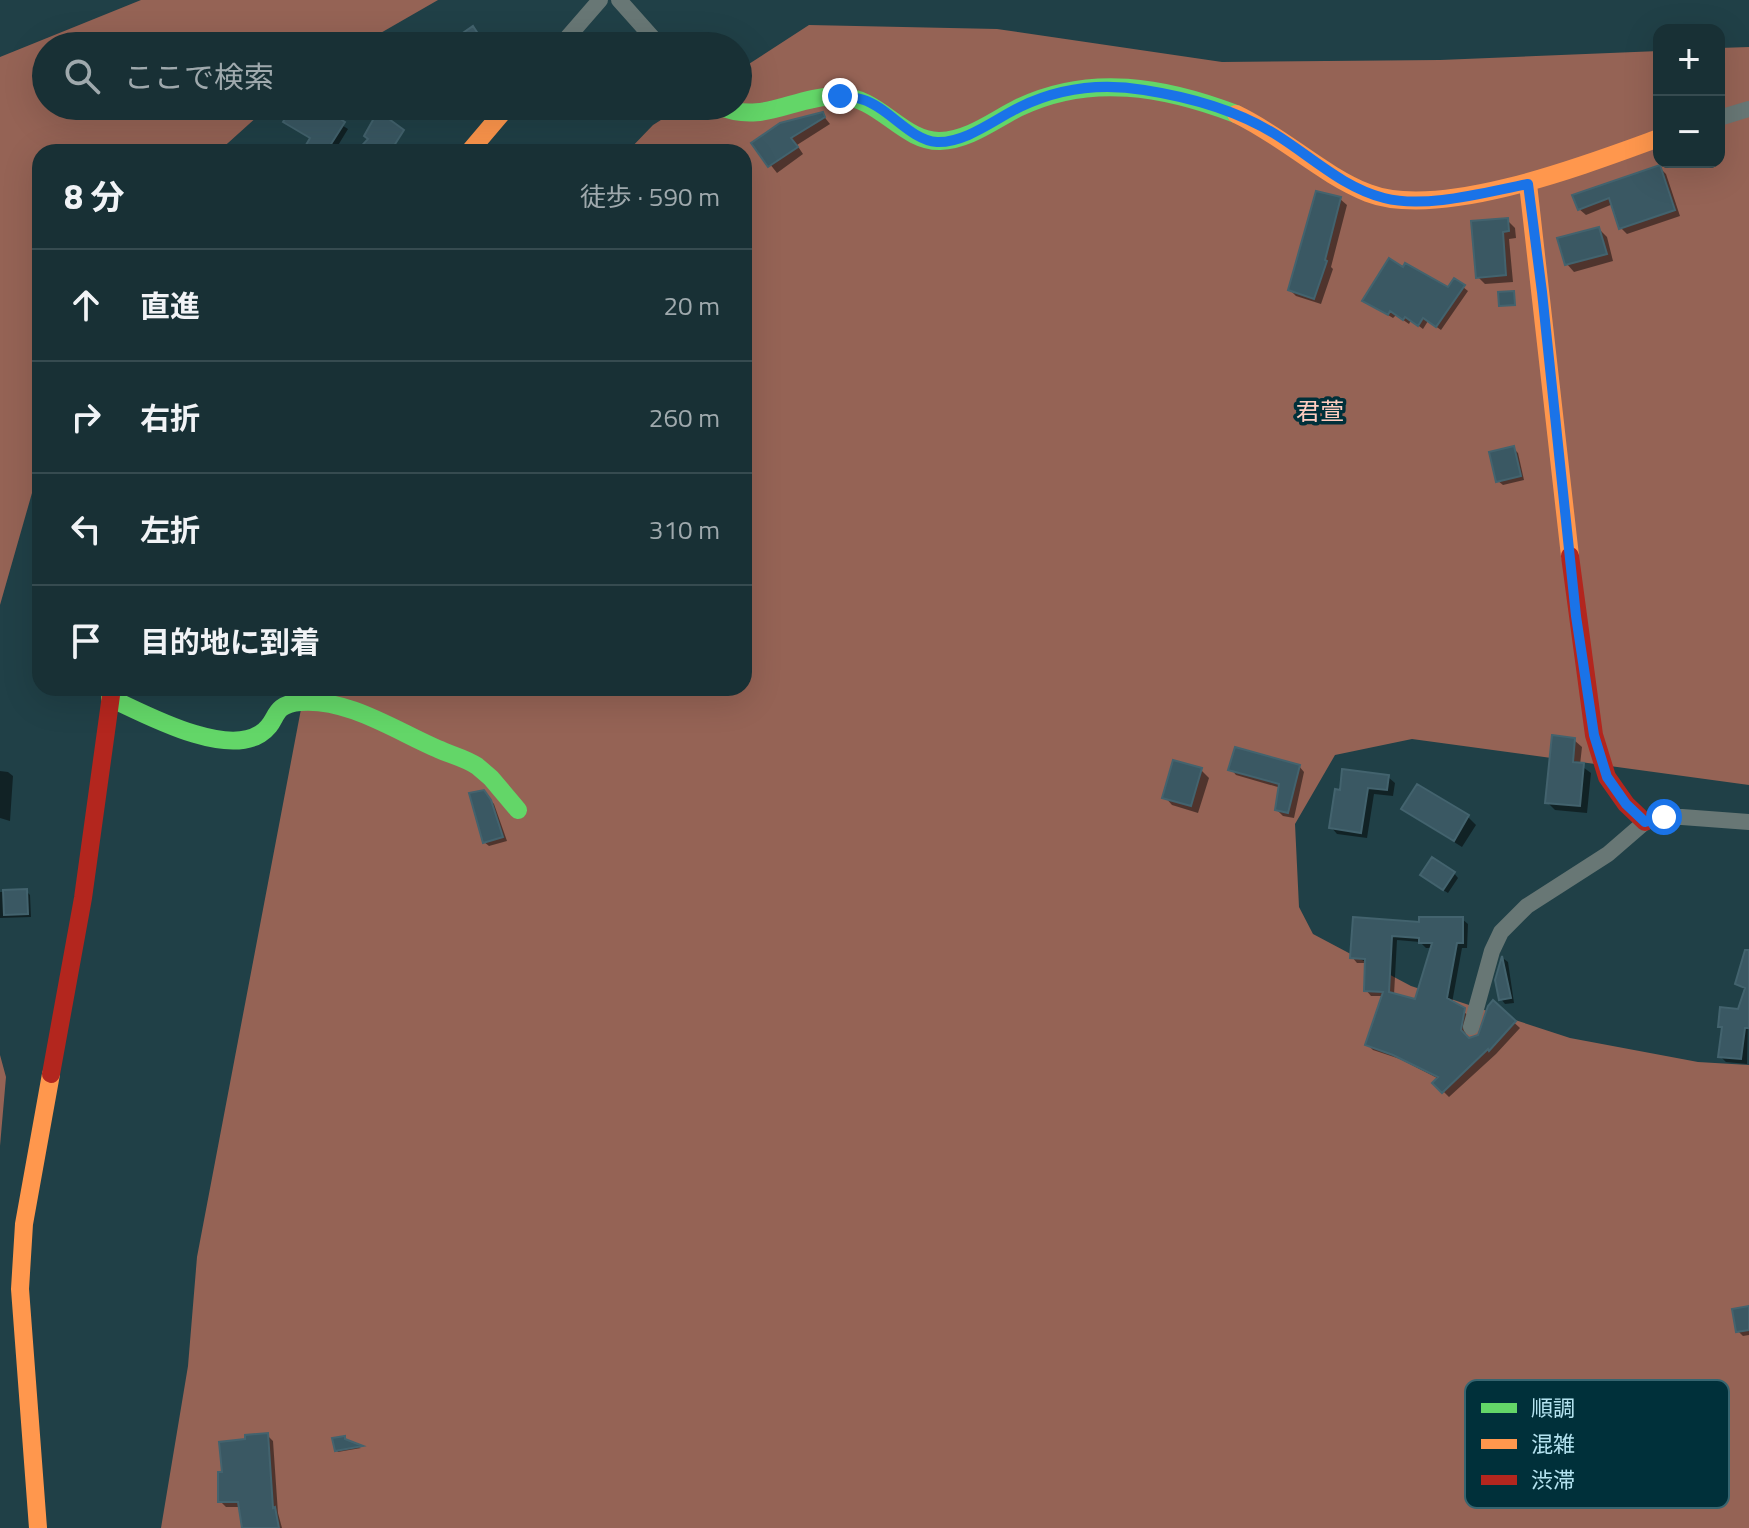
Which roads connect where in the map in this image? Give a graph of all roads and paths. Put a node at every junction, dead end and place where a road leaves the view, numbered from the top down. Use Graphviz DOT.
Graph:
graph roads {
  1 [pos="600,0"];
  2 [pos="619,0"];
  3 [pos="572,32"];
  4 [pos="648,32"];
  5 [pos="1749,109"];
  6 [pos="752,115"];
  7 [pos="1725,116"];
  8 [pos="496,120"];
  9 [pos="1653,140"];
  10 [pos="476,144"];
  11 [pos="1528,184"];
  12 [pos="111,696"];
  13 [pos="117,696"];
  14 [pos="518,810"];
  15 [pos="1645,822"];
  16 [pos="1749,822"];
  17 [pos="1471,1027"];
  18 [pos="38,1528"];
  1 -- 3 [label="street"];
  2 -- 4 [label="street"];
  5 -- 7 [label="street"];
  6 -- 11 [label="street"];
  8 -- 10 [label="street"];
  9 -- 11 [label="street"];
  11 -- 15 [label="street"];
  12 -- 18 [label="street"];
  13 -- 14 [label="street"];
  15 -- 16 [label="street"];
  15 -- 17 [label="street"];
}
